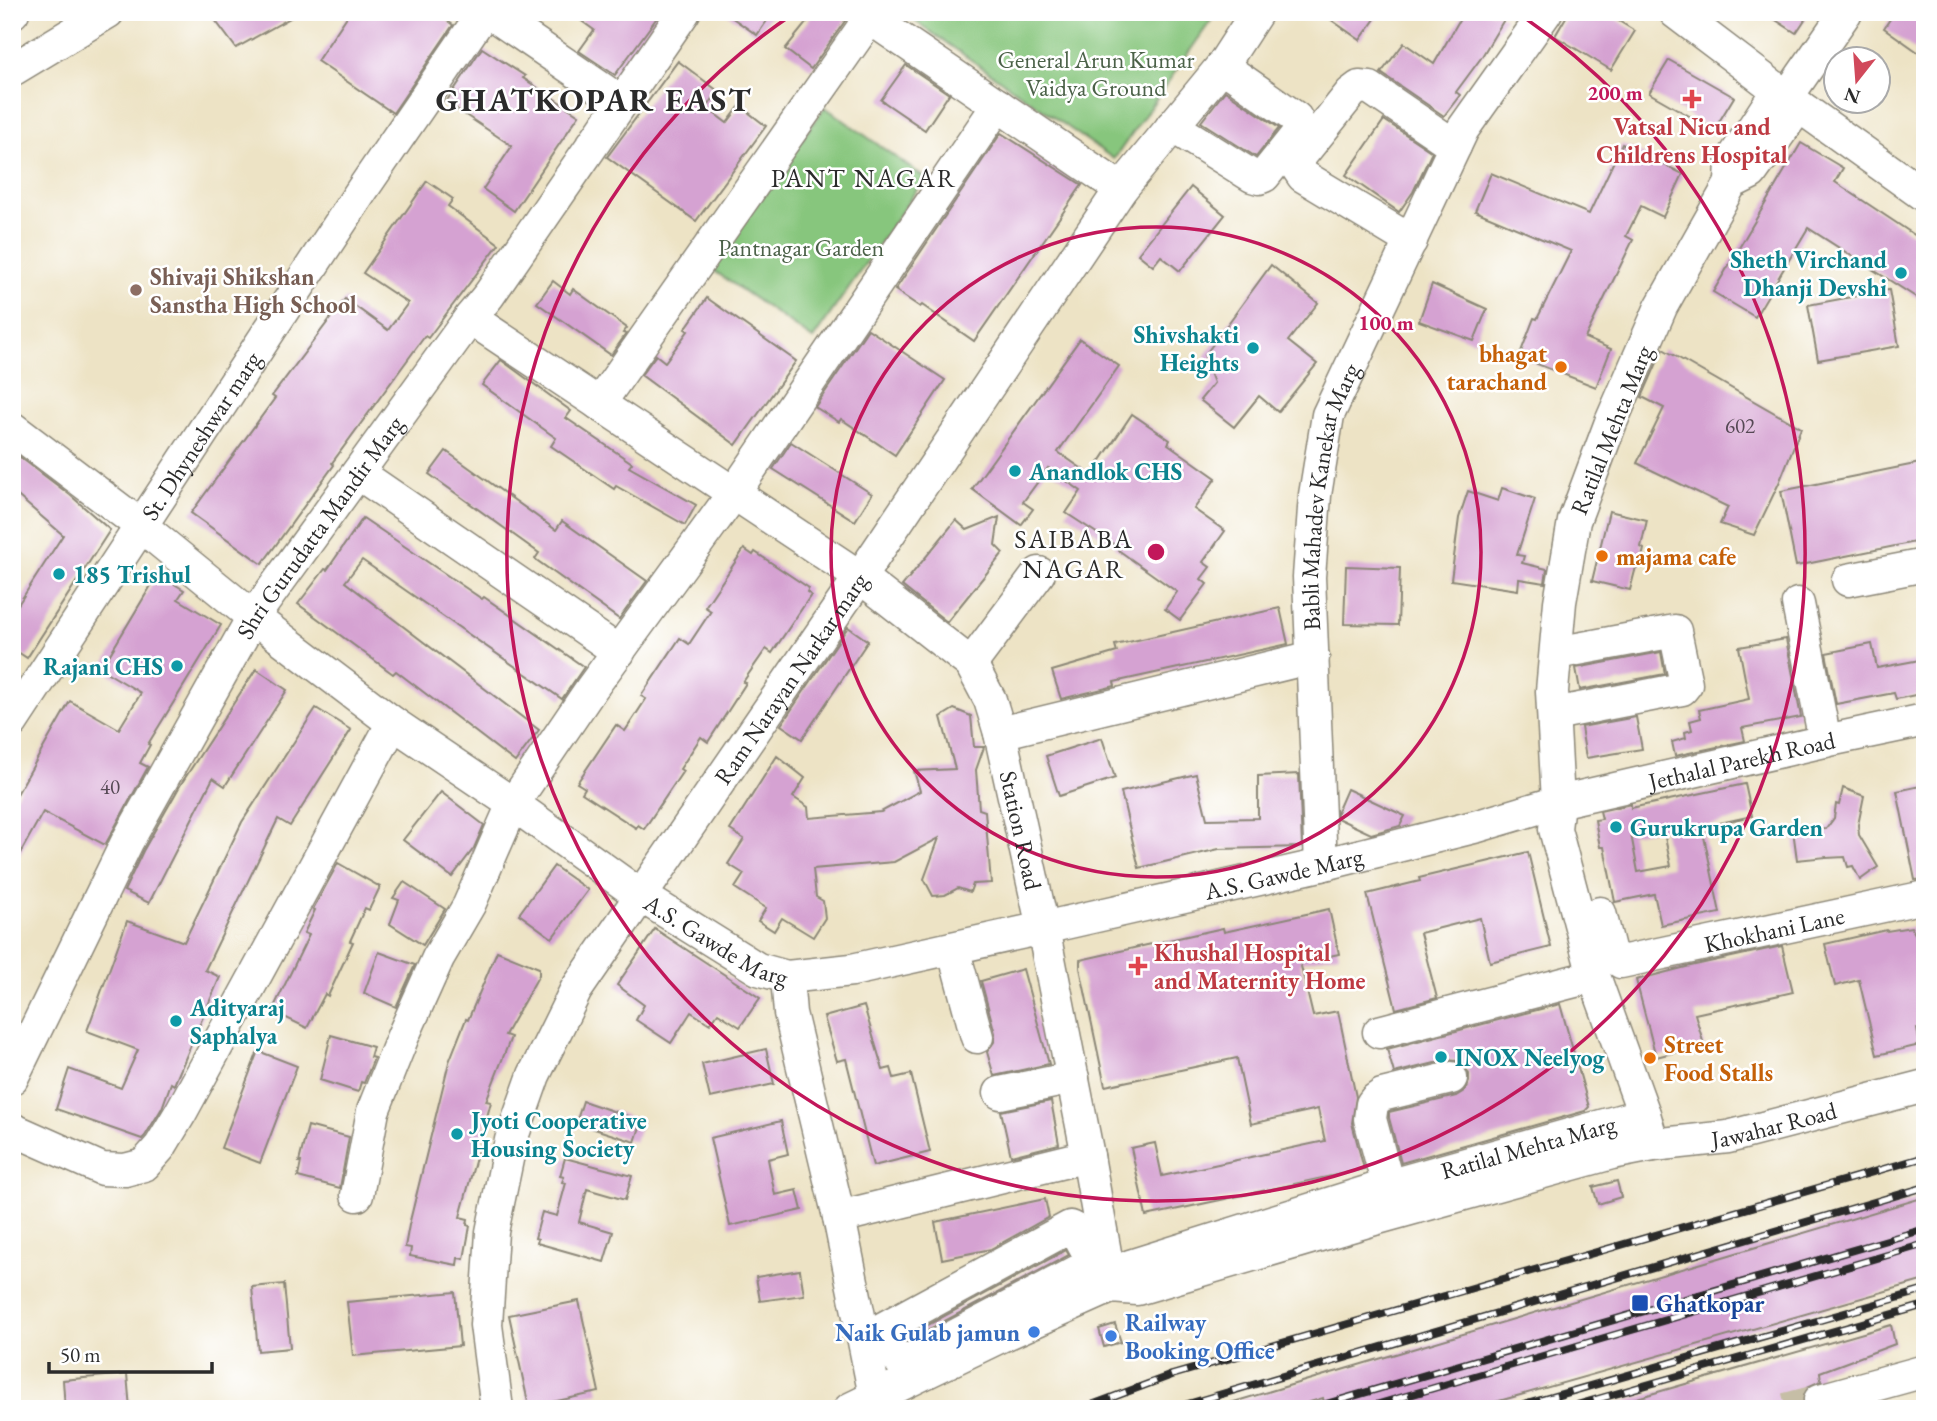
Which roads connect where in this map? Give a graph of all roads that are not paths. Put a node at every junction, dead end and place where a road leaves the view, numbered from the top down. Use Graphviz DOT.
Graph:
graph roads {
  1 [pos="108,12"];
  2 [pos="484,12"];
  3 [pos="489,12"];
  4 [pos="684,12"];
  5 [pos="1257,12"];
  6 [pos="1546,12"];
  7 [pos="1675,12"];
  8 [pos="1846,12"];
  9 [pos="865,15"];
  10 [pos="1227,69"];
  11 [pos="12,70"];
  12 [pos="1788,97"];
  13 [pos="621,102"];
  14 [pos="998,105"];
  15 [pos="1179,130"];
  16 [pos="1455,146"];
  17 [pos="1121,188"];
  18 [pos="1925,196"];
  19 [pos="1411,241"];
  20 [pos="470,318"];
  21 [pos="599,404"];
  22 [pos="12,428"];
  23 [pos="358,473"];
  24 [pos="734,493"];
  25 [pos="141,525"];
  26 [pos="1925,565"];
  27 [pos="1039,573"];
  28 [pos="860,577"];
  29 [pos="1848,580"];
  30 [pos="1798,604"];
  31 [pos="253,617"];
  32 [pos="619,652"];
  33 [pos="1556,653"];
  34 [pos="1313,657"];
  35 [pos="971,664"];
  36 [pos="1554,714"];
  37 [pos="1925,720"];
  38 [pos="12,722"];
  39 [pos="393,723"];
  40 [pos="1000,733"];
  41 [pos="1825,741"];
  42 [pos="1558,803"];
  43 [pos="513,804"];
  44 [pos="1321,864"];
  45 [pos="641,895"];
  46 [pos="1925,897"];
  47 [pos="1044,928"];
  48 [pos="953,948"];
  49 [pos="1594,976"];
  50 [pos="787,977"];
  51 [pos="1379,1032"];
  52 [pos="977,1037"];
  53 [pos="12,1078"];
  54 [pos="1073,1078"];
  55 [pos="1451,1078"];
  56 [pos="1925,1086"];
  57 [pos="1000,1093"];
  58 [pos="1644,1114"];
  59 [pos="12,1129"];
  60 [pos="1653,1145"];
  61 [pos="1088,1156"];
  62 [pos="357,1195"];
  63 [pos="1392,1199"];
  64 [pos="839,1217"];
  65 [pos="1096,1249"];
  66 [pos="1111,1287"];
  67 [pos="1073,1289"];
  68 [pos="1925,1371"];
  69 [pos="1820,1400"];
  70 [pos="862,1402"];
  71 [pos="497,1409"];
  1 -- 11 [label="street"];
  2 -- 25 [label="street, St. Dhyneshwar marg"];
  3 -- 13 [label="street"];
  4 -- 13 [label="street, Shri Gurudatta Mandir Marg"];
  5 -- 10 [label="street, Ram Narayan Narkar marg"];
  6 -- 16 [label="street, Babli Mahadev Kanekar Marg"];
  7 -- 12 [label="street"];
  8 -- 12 [label="street"];
  9 -- 14 [label="street"];
  9 -- 21 [label="street"];
  10 -- 15 [label="street, Ram Narayan Narkar marg"];
  10 -- 15 [label="street"];
  12 -- 18 [label="street"];
  12 -- 33 [label="street, Ratilal Mehta Marg"];
  13 -- 20 [label="street, Shri Gurudatta Mandir Marg"];
  14 -- 17 [label="street"];
  14 -- 24 [label="street"];
  15 -- 17 [label="street, Ram Narayan Narkar marg"];
  16 -- 19 [label="street, Babli Mahadev Kanekar Marg"];
  16 -- 19 [label="street"];
  17 -- 28 [label="street, Ram Narayan Narkar marg"];
  19 -- 34 [label="street, Babli Mahadev Kanekar Marg"];
  20 -- 21 [label="street"];
  20 -- 23 [label="street, Shri Gurudatta Mandir Marg"];
  21 -- 24 [label="street"];
  22 -- 25 [label="street, A.S. Gawde Marg"];
  23 -- 31 [label="street, Shri Gurudatta Mandir Marg"];
  23 -- 32 [label="street"];
  24 -- 28 [label="street"];
  24 -- 32 [label="street"];
  25 -- 31 [label="street, A.S. Gawde Marg"];
  25 -- 38 [label="street, St. Dhyneshwar marg"];
  26 -- 29 [label="street"];
  27 -- 35 [label="street"];
  28 -- 35 [label="street"];
  28 -- 45 [label="street, Ram Narayan Narkar marg"];
  30 -- 41 [label="street"];
  31 -- 39 [label="street, A.S. Gawde Marg"];
  31 -- 53 [label="street, Shri Gurudatta Mandir Marg"];
  32 -- 43 [label="street"];
  33 -- 36 [label="street, Ratilal Mehta Marg"];
  33 -- 36 [label="street"];
  34 -- 40 [label="street"];
  34 -- 44 [label="street, Babli Mahadev Kanekar Marg"];
  35 -- 40 [label="street, Station Road"];
  36 -- 42 [label="street, Ratilal Mehta Marg"];
  37 -- 41 [label="street, Jethalal Parekh Road"];
  39 -- 43 [label="street, A.S. Gawde Marg"];
  39 -- 59 [label="street"];
  40 -- 47 [label="street, Station Road"];
  41 -- 42 [label="street, Jethalal Parekh Road"];
  42 -- 44 [label="street, A.S. Gawde Marg"];
  42 -- 46 [label="street, Khokhani Lane"];
  42 -- 49 [label="street, Ratilal Mehta Marg"];
  43 -- 45 [label="street, A.S. Gawde Marg"];
  43 -- 62 [label="street"];
  44 -- 47 [label="street, A.S. Gawde Marg"];
  45 -- 50 [label="street, A.S. Gawde Marg"];
  45 -- 71 [label="street, Ram Narayan Narkar marg"];
  47 -- 48 [label="street, A.S. Gawde Marg"];
  47 -- 54 [label="street, Station Road"];
  48 -- 50 [label="street, A.S. Gawde Marg"];
  48 -- 52 [label="street"];
  49 -- 51 [label="street"];
  49 -- 58 [label="street, Ratilal Mehta Marg"];
  50 -- 64 [label="street"];
  54 -- 57 [label="street"];
  54 -- 61 [label="street, Station Road"];
  55 -- 63 [label="street"];
  56 -- 60 [label="street, Jawahar Road"];
  58 -- 60 [label="street"];
  58 -- 63 [label="street, Ratilal Mehta Marg"];
  60 -- 63 [label="street, Jawahar Road"];
  61 -- 64 [label="street"];
  61 -- 65 [label="street, Station Road"];
  63 -- 66 [label="street"];
  64 -- 70 [label="street"];
  65 -- 66 [label="street, Station Road"];
  65 -- 67 [label="street"];
  65 -- 67 [label="street"];
  66 -- 67 [label="street"];
  67 -- 70 [label="street"];
  68 -- 69 [label="street"];
}
